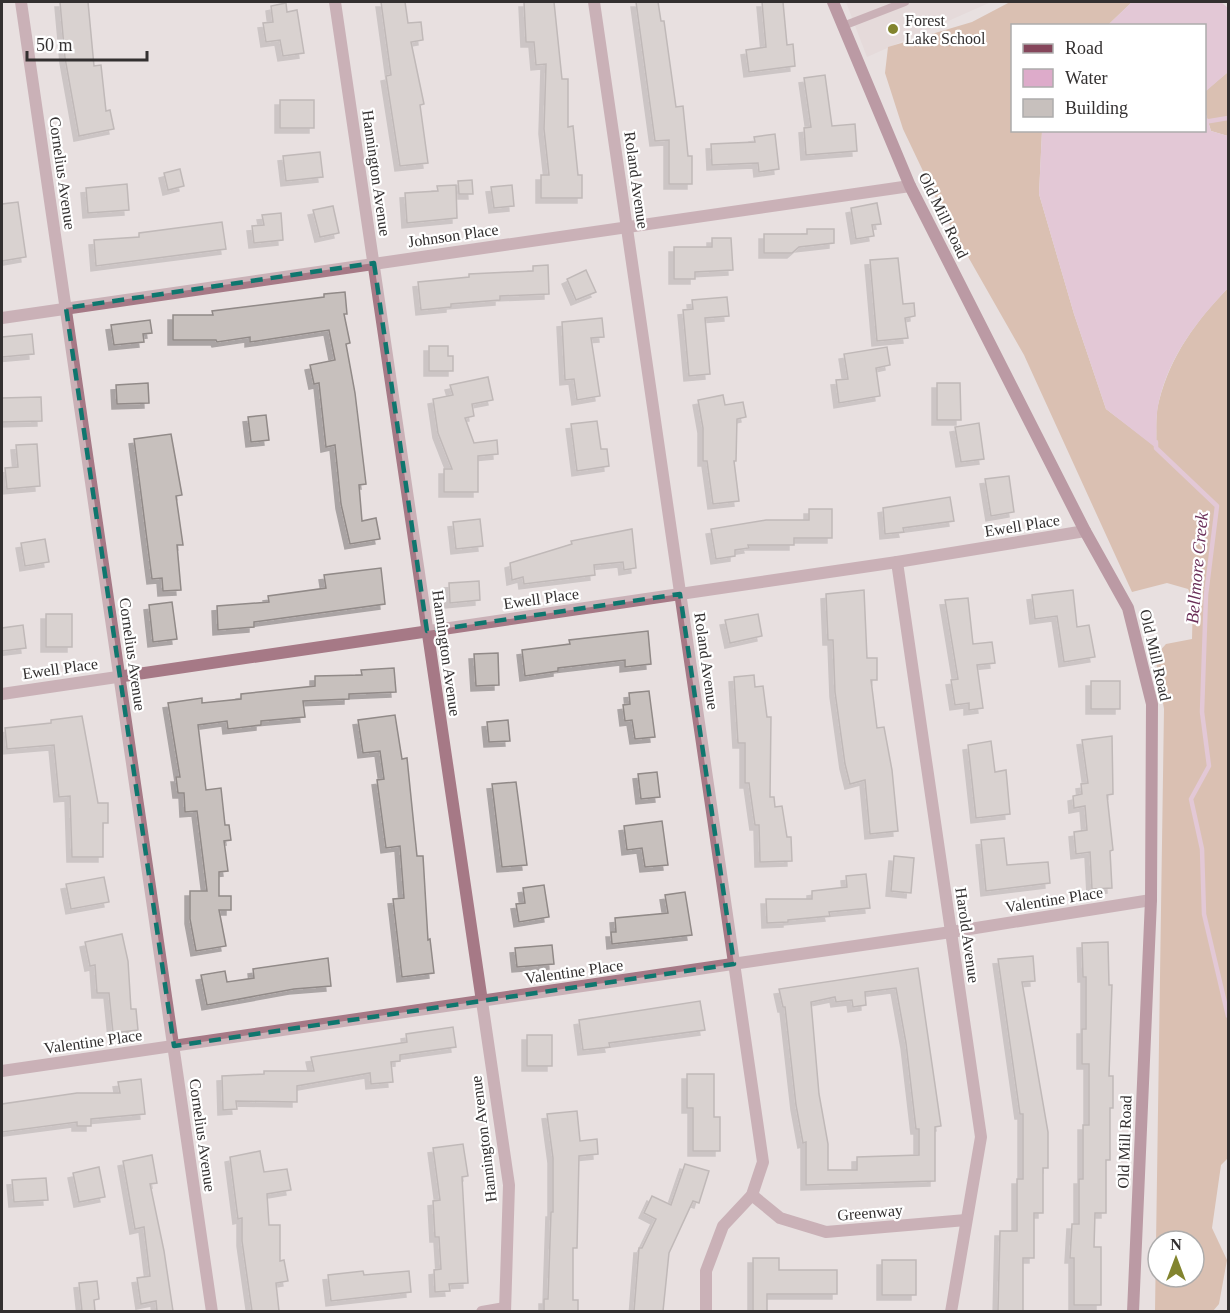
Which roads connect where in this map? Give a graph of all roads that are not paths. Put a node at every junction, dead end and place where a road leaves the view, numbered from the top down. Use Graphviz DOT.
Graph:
graph roads {
  1 [pos="21,2"];
  2 [pos="335,2"];
  3 [pos="594,2"];
  4 [pos="833,2"];
  5 [pos="905,2"];
  6 [pos="843,26"];
  7 [pos="910,186"];
  8 [pos="627,226"];
  9 [pos="374,263"];
  10 [pos="66,309"];
  11 [pos="2,318"];
  12 [pos="1085,531"];
  13 [pos="897,562"];
  14 [pos="680,594"];
  15 [pos="428,631"];
  16 [pos="120,676"];
  17 [pos="2,694"];
  18 [pos="1151,900"];
  19 [pos="951,932"];
  20 [pos="734,964"];
  21 [pos="481,1001"];
  22 [pos="174,1047"];
  23 [pos="2,1071"];
  24 [pos="752,1195"];
  25 [pos="966,1220"];
  26 [pos="505,1310"];
  27 [pos="212,1311"];
  28 [pos="482,1311"];
  29 [pos="706,1311"];
  30 [pos="951,1311"];
  31 [pos="1133,1311"];
  1 -- 10 [label="street, Cornelius Avenue"];
  2 -- 9 [label="street, Hannington Avenue"];
  3 -- 8 [label="street, Roland Avenue"];
  4 -- 6 [label="street, Old Mill Road"];
  5 -- 6 [label="lane"];
  6 -- 7 [label="street, Old Mill Road"];
  7 -- 8 [label="street, Johnson Place"];
  7 -- 12 [label="street, Old Mill Road"];
  8 -- 9 [label="street, Johnson Place"];
  8 -- 14 [label="street, Roland Avenue"];
  9 -- 10 [label="street, Johnson Place"];
  9 -- 15 [label="street, Hannington Avenue"];
  10 -- 11 [label="street, Johnson Place"];
  10 -- 16 [label="street, Cornelius Avenue"];
  12 -- 13 [label="street, Ewell Place"];
  12 -- 18 [label="street, Old Mill Road"];
  13 -- 14 [label="street, Ewell Place"];
  13 -- 19 [label="street, Harold Avenue"];
  14 -- 15 [label="street, Ewell Place"];
  14 -- 20 [label="street, Roland Avenue"];
  15 -- 16 [label="street, Ewell Place"];
  15 -- 21 [label="street, Hannington Avenue"];
  16 -- 17 [label="street, Ewell Place"];
  16 -- 22 [label="street, Cornelius Avenue"];
  18 -- 19 [label="street, Valentine Place"];
  18 -- 31 [label="street, Old Mill Road"];
  19 -- 20 [label="street, Valentine Place"];
  19 -- 25 [label="street, Harold Avenue"];
  20 -- 21 [label="street, Valentine Place"];
  20 -- 24 [label="street, Roland Avenue"];
  21 -- 22 [label="street, Valentine Place"];
  21 -- 26 [label="street, Hannington Avenue"];
  22 -- 23 [label="street, Valentine Place"];
  22 -- 27 [label="street, Cornelius Avenue"];
  24 -- 25 [label="street, Greenway"];
  24 -- 29 [label="street, Roland Avenue"];
  25 -- 30 [label="street, Harold Avenue"];
  26 -- 28 [label="street"];
}
